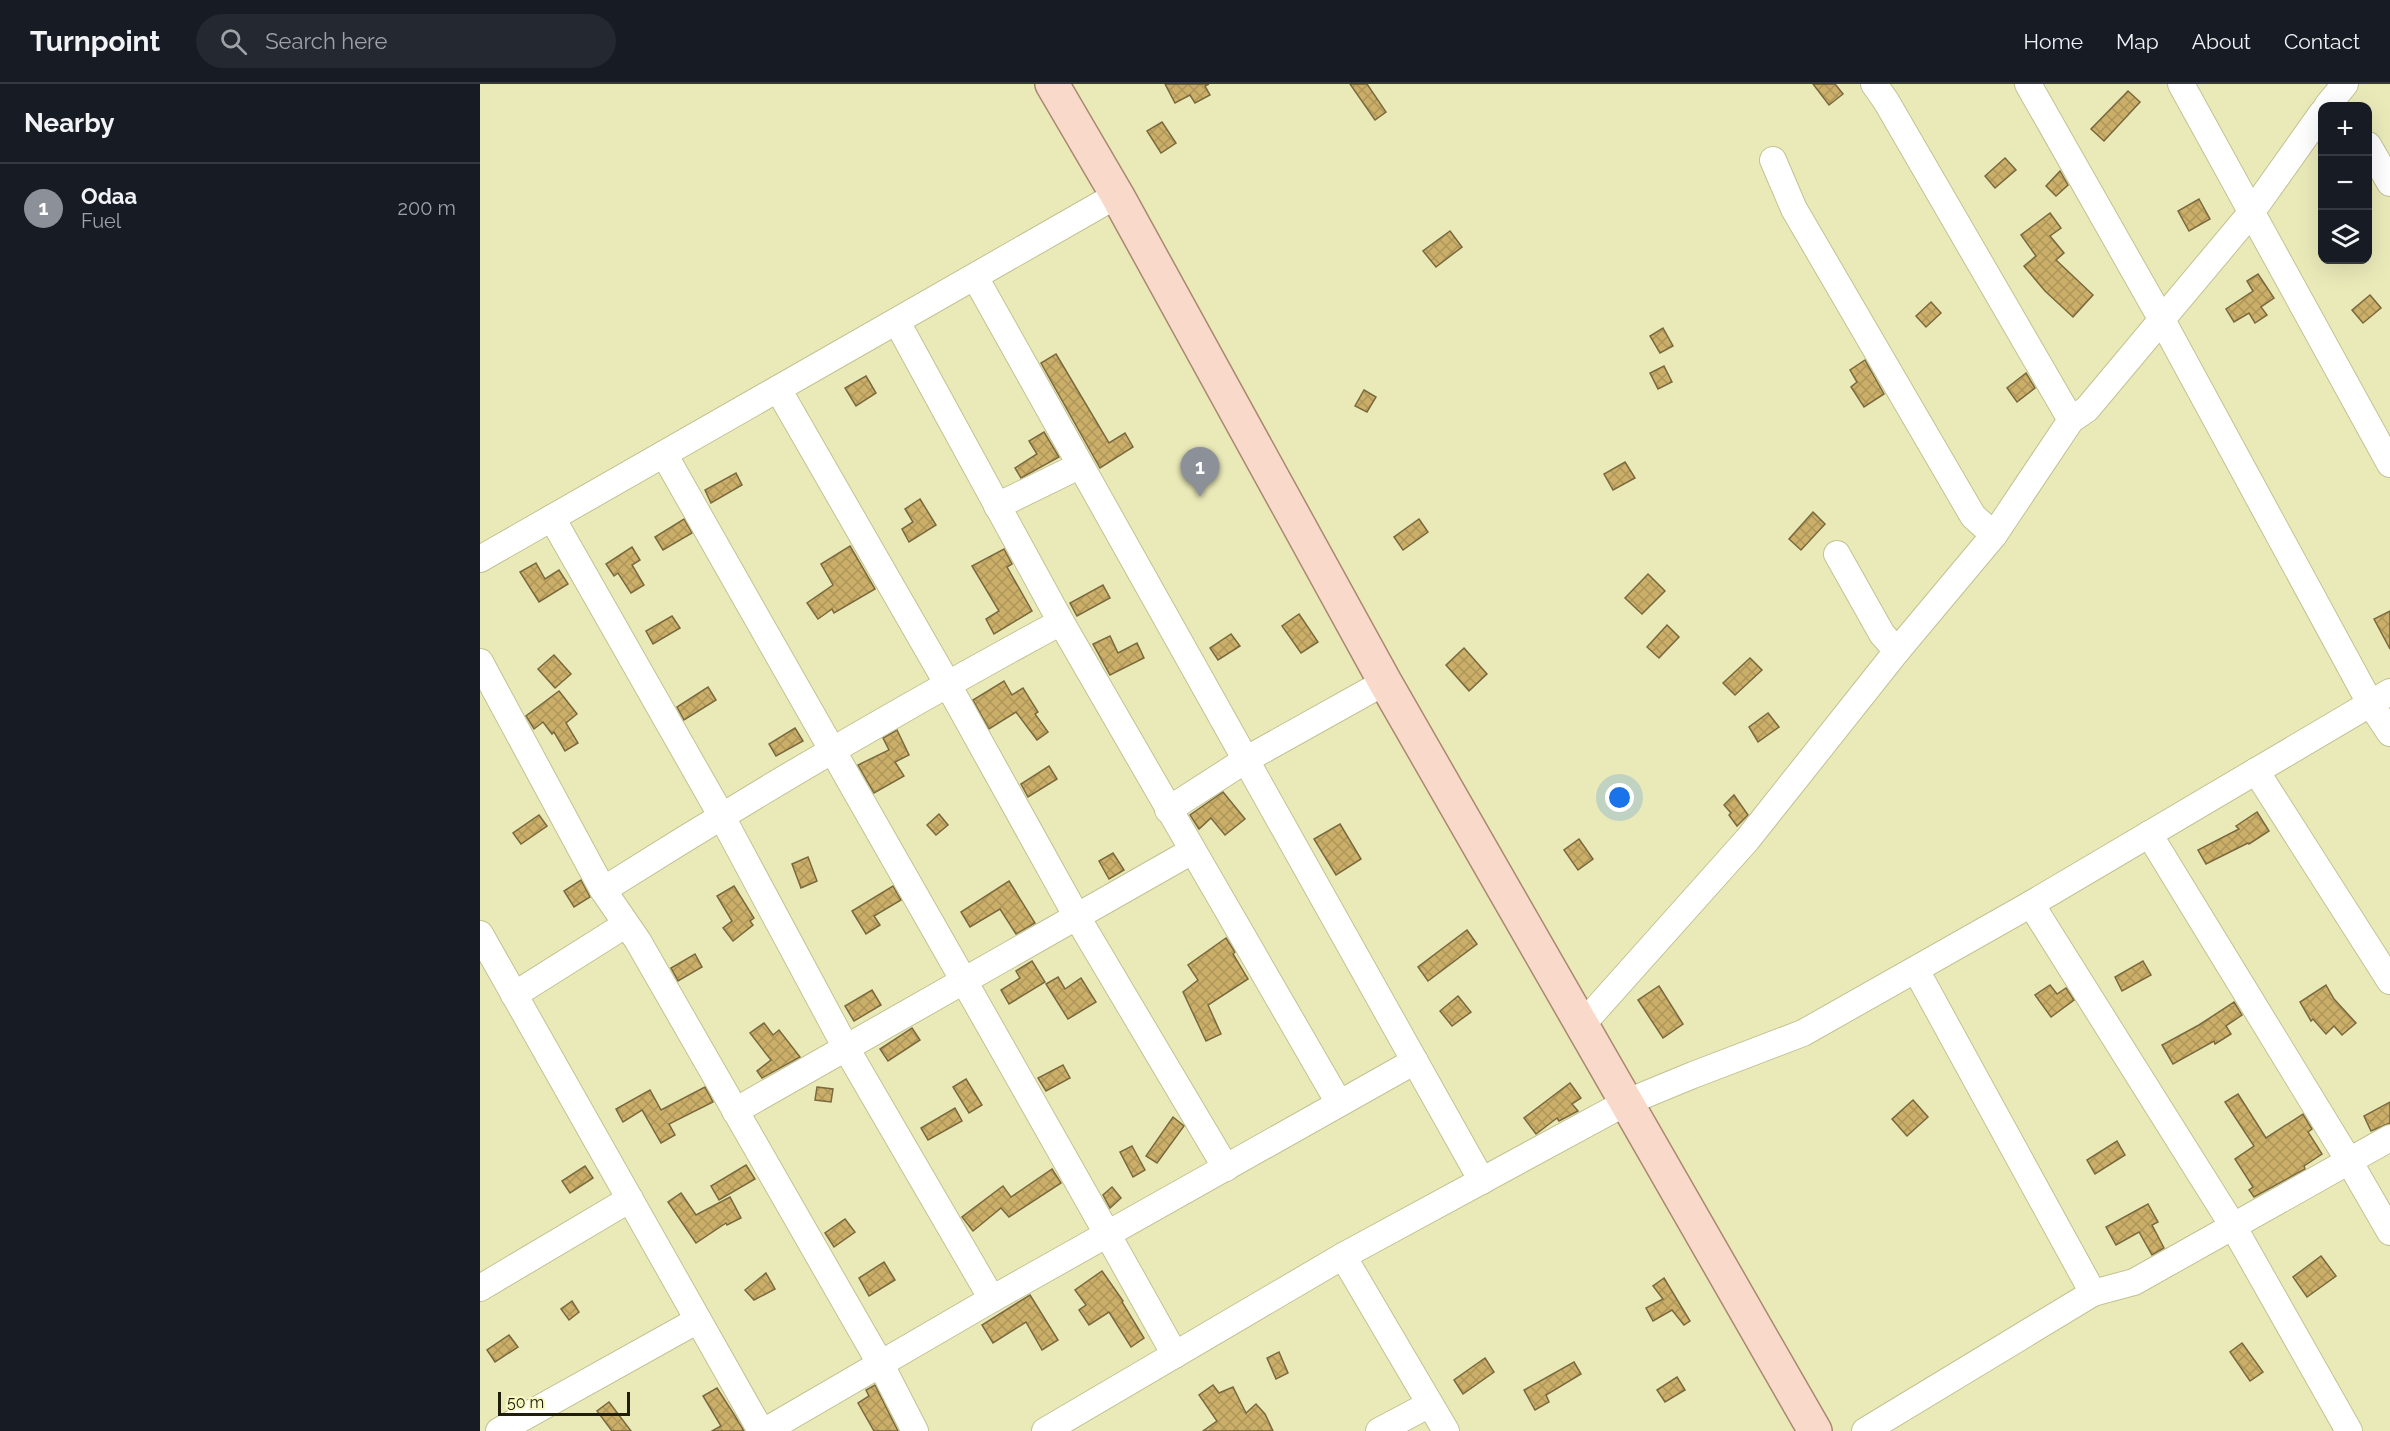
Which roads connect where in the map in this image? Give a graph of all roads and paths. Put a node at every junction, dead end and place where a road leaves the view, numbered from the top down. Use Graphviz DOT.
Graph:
graph roads {
  1 [pos="1052,84"];
  2 [pos="1874,84"];
  3 [pos="2028,84"];
  4 [pos="2181,84"];
  5 [pos="2335,98"];
  6 [pos="2372,153"];
  7 [pos="1773,160"];
  8 [pos="2390,183"];
  9 [pos="1117,195"];
  10 [pos="2251,213"];
  11 [pos="975,277"];
  12 [pos="2162,320"];
  13 [pos="897,322"];
  14 [pos="778,389"];
  15 [pos="2071,420"];
  16 [pos="664,454"];
  17 [pos="2390,464"];
  18 [pos="1079,466"];
  19 [pos="997,506"];
  20 [pos="552,518"];
  21 [pos="1994,535"];
  22 [pos="1837,554"];
  23 [pos="480,559"];
  24 [pos="1061,622"];
  25 [pos="1897,651"];
  26 [pos="480,662"];
  27 [pos="1385,682"];
  28 [pos="947,683"];
  29 [pos="2380,698"];
  30 [pos="2390,733"];
  31 [pos="831,750"];
  32 [pos="1247,759"];
  33 [pos="2256,771"];
  34 [pos="1168,810"];
  35 [pos="721,815"];
  36 [pos="2149,834"];
  37 [pos="1192,851"];
  38 [pos="603,890"];
  39 [pos="2031,904"];
  40 [pos="1077,917"];
  41 [pos="625,925"];
  42 [pos="480,934"];
  43 [pos="1916,970"];
  44 [pos="965,980"];
  45 [pos="2390,981"];
  46 [pos="514,994"];
  47 [pos="1581,1026"];
  48 [pos="846,1048"];
  49 [pos="1415,1061"];
  50 [pos="1339,1103"];
  51 [pos="1625,1103"];
  52 [pos="735,1111"];
  53 [pos="2390,1138"];
  54 [pos="2349,1161"];
  55 [pos="1226,1168"];
  56 [pos="1482,1181"];
  57 [pos="630,1199"];
  58 [pos="2233,1226"];
  59 [pos="2390,1232"];
  60 [pos="1108,1235"];
  61 [pos="1343,1256"];
  62 [pos="480,1288"];
  63 [pos="2093,1293"];
  64 [pos="992,1299"];
  65 [pos="698,1320"];
  66 [pos="1176,1355"];
  67 [pos="880,1363"];
  68 [pos="1430,1404"];
  69 [pos="1083,1422"];
  70 [pos="499,1431"];
  71 [pos="763,1431"];
  72 [pos="915,1431"];
  73 [pos="1045,1431"];
  74 [pos="1379,1431"];
  75 [pos="1446,1431"];
  76 [pos="1815,1431"];
  77 [pos="1865,1431"];
  78 [pos="2349,1431"];
  1 -- 9 [label="main road"];
  2 -- 15 [label="street"];
  3 -- 12 [label="street"];
  4 -- 10 [label="street"];
  5 -- 10 [label="street"];
  6 -- 8 [label="street"];
  7 -- 21 [label="street"];
  9 -- 11 [label="street"];
  9 -- 27 [label="main road"];
  10 -- 12 [label="street"];
  10 -- 17 [label="street"];
  11 -- 13 [label="street"];
  11 -- 18 [label="street"];
  12 -- 15 [label="street"];
  12 -- 29 [label="street"];
  13 -- 14 [label="street"];
  13 -- 19 [label="street"];
  14 -- 16 [label="street"];
  14 -- 28 [label="street"];
  15 -- 21 [label="street"];
  16 -- 20 [label="street"];
  16 -- 31 [label="street"];
  18 -- 19 [label="street"];
  18 -- 32 [label="street"];
  19 -- 24 [label="street"];
  20 -- 23 [label="street"];
  20 -- 35 [label="street"];
  21 -- 25 [label="street"];
  22 -- 25 [label="street"];
  24 -- 28 [label="street"];
  24 -- 34 [label="street"];
  25 -- 47 [label="street"];
  26 -- 38 [label="street"];
  27 -- 32 [label="street"];
  27 -- 47 [label="main road"];
  28 -- 31 [label="street"];
  28 -- 40 [label="street"];
  29 -- 30 [label="street"];
  29 -- 33 [label="street"];
  31 -- 35 [label="street"];
  31 -- 44 [label="street"];
  32 -- 34 [label="street"];
  32 -- 49 [label="street"];
  33 -- 36 [label="street"];
  33 -- 45 [label="street"];
  34 -- 37 [label="street"];
  35 -- 38 [label="street"];
  35 -- 48 [label="street"];
  36 -- 39 [label="street"];
  36 -- 54 [label="street"];
  37 -- 40 [label="street"];
  37 -- 50 [label="street"];
  38 -- 41 [label="street"];
  39 -- 43 [label="street"];
  39 -- 58 [label="street"];
  40 -- 44 [label="street"];
  40 -- 55 [label="street"];
  41 -- 46 [label="street"];
  41 -- 52 [label="street"];
  42 -- 46 [label="street"];
  43 -- 51 [label="street"];
  43 -- 63 [label="street"];
  44 -- 48 [label="street"];
  44 -- 60 [label="street"];
  46 -- 57 [label="street"];
  47 -- 51 [label="main road"];
  48 -- 52 [label="street"];
  48 -- 64 [label="street"];
  49 -- 50 [label="street"];
  49 -- 56 [label="street"];
  50 -- 55 [label="street"];
  51 -- 56 [label="street"];
  51 -- 76 [label="main road"];
  52 -- 67 [label="street"];
  53 -- 54 [label="street"];
  54 -- 58 [label="street"];
  54 -- 59 [label="street"];
  55 -- 60 [label="street"];
  56 -- 61 [label="street"];
  57 -- 62 [label="street"];
  57 -- 65 [label="street"];
  58 -- 63 [label="street"];
  58 -- 78 [label="street"];
  60 -- 64 [label="street"];
  60 -- 66 [label="street"];
  61 -- 66 [label="street"];
  61 -- 68 [label="street"];
  63 -- 77 [label="street"];
  64 -- 67 [label="street"];
  65 -- 70 [label="street"];
  65 -- 71 [label="street"];
  66 -- 69 [label="street"];
  67 -- 71 [label="street"];
  67 -- 72 [label="street"];
  68 -- 74 [label="street"];
  68 -- 75 [label="street"];
  69 -- 73 [label="street"];
}
